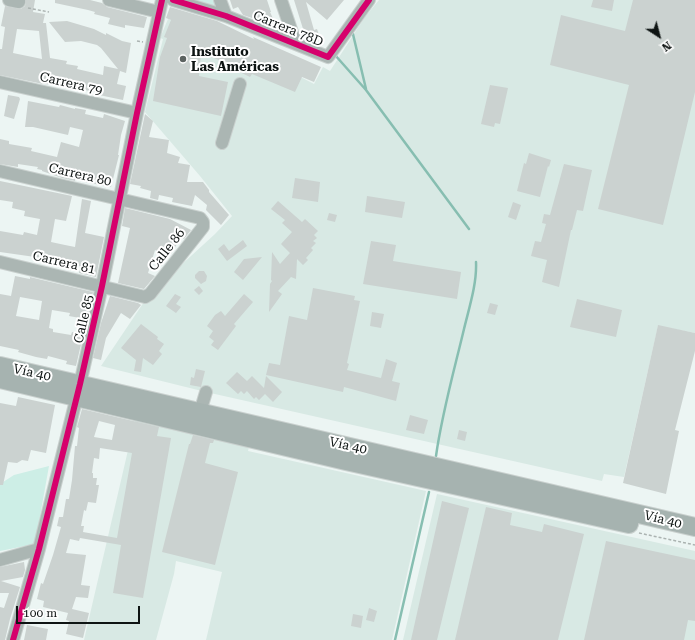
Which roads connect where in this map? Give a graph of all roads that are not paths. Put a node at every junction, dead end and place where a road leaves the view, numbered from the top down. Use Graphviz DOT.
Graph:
graph roads {
  1 [pos="109,0"];
  2 [pos="162,0"];
  3 [pos="173,0"];
  4 [pos="220,0"];
  5 [pos="281,0"];
  6 [pos="369,0"];
  7 [pos="160,12"];
  8 [pos="226,16"];
  9 [pos="296,44"];
  10 [pos="0,82"];
  11 [pos="240,84"];
  12 [pos="137,113"];
  13 [pos="222,143"];
  14 [pos="0,171"];
  15 [pos="120,199"];
  16 [pos="200,218"];
  17 [pos="0,262"];
  18 [pos="102,286"];
  19 [pos="146,297"];
  20 [pos="0,366"];
  21 [pos="0,379"];
  22 [pos="78,391"];
  23 [pos="206,392"];
  24 [pos="200,412"];
  25 [pos="607,512"];
  26 [pos="695,527"];
  27 [pos="695,538"];
  28 [pos="39,549"];
  29 [pos="0,560"];
  30 [pos="13,640"];
  1 -- 7 [label="street"];
  2 -- 7 [label="street, Calle 85"];
  3 -- 8 [label="street, Carrera 78D"];
  4 -- 8 [label="street"];
  5 -- 9 [label="street"];
  6 -- 9 [label="street, Carrera 78D"];
  7 -- 12 [label="street, Calle 85"];
  8 -- 9 [label="street, Carrera 78D"];
  10 -- 12 [label="street, Carrera 79"];
  11 -- 13 [label="street"];
  12 -- 15 [label="street, Calle 85"];
  14 -- 15 [label="street, Carrera 80"];
  15 -- 16 [label="street, Carrera 80"];
  15 -- 18 [label="street, Calle 85"];
  16 -- 19 [label="street, Calle 86"];
  17 -- 18 [label="street, Carrera 81"];
  18 -- 19 [label="street, Carrera 81"];
  18 -- 22 [label="street, Calle 85"];
  20 -- 22 [label="highway, Vía 40"];
  21 -- 22 [label="highway, Vía 40"];
  22 -- 24 [label="highway, Vía 40"];
  22 -- 25 [label="highway, Vía 40"];
  22 -- 28 [label="street, Calle 85"];
  23 -- 24 [label="street"];
  24 -- 25 [label="highway, Vía 40"];
  25 -- 26 [label="highway, Vía 40"];
  25 -- 27 [label="highway, Vía 40"];
  28 -- 29 [label="street"];
  28 -- 30 [label="street, Calle 85"];
}
